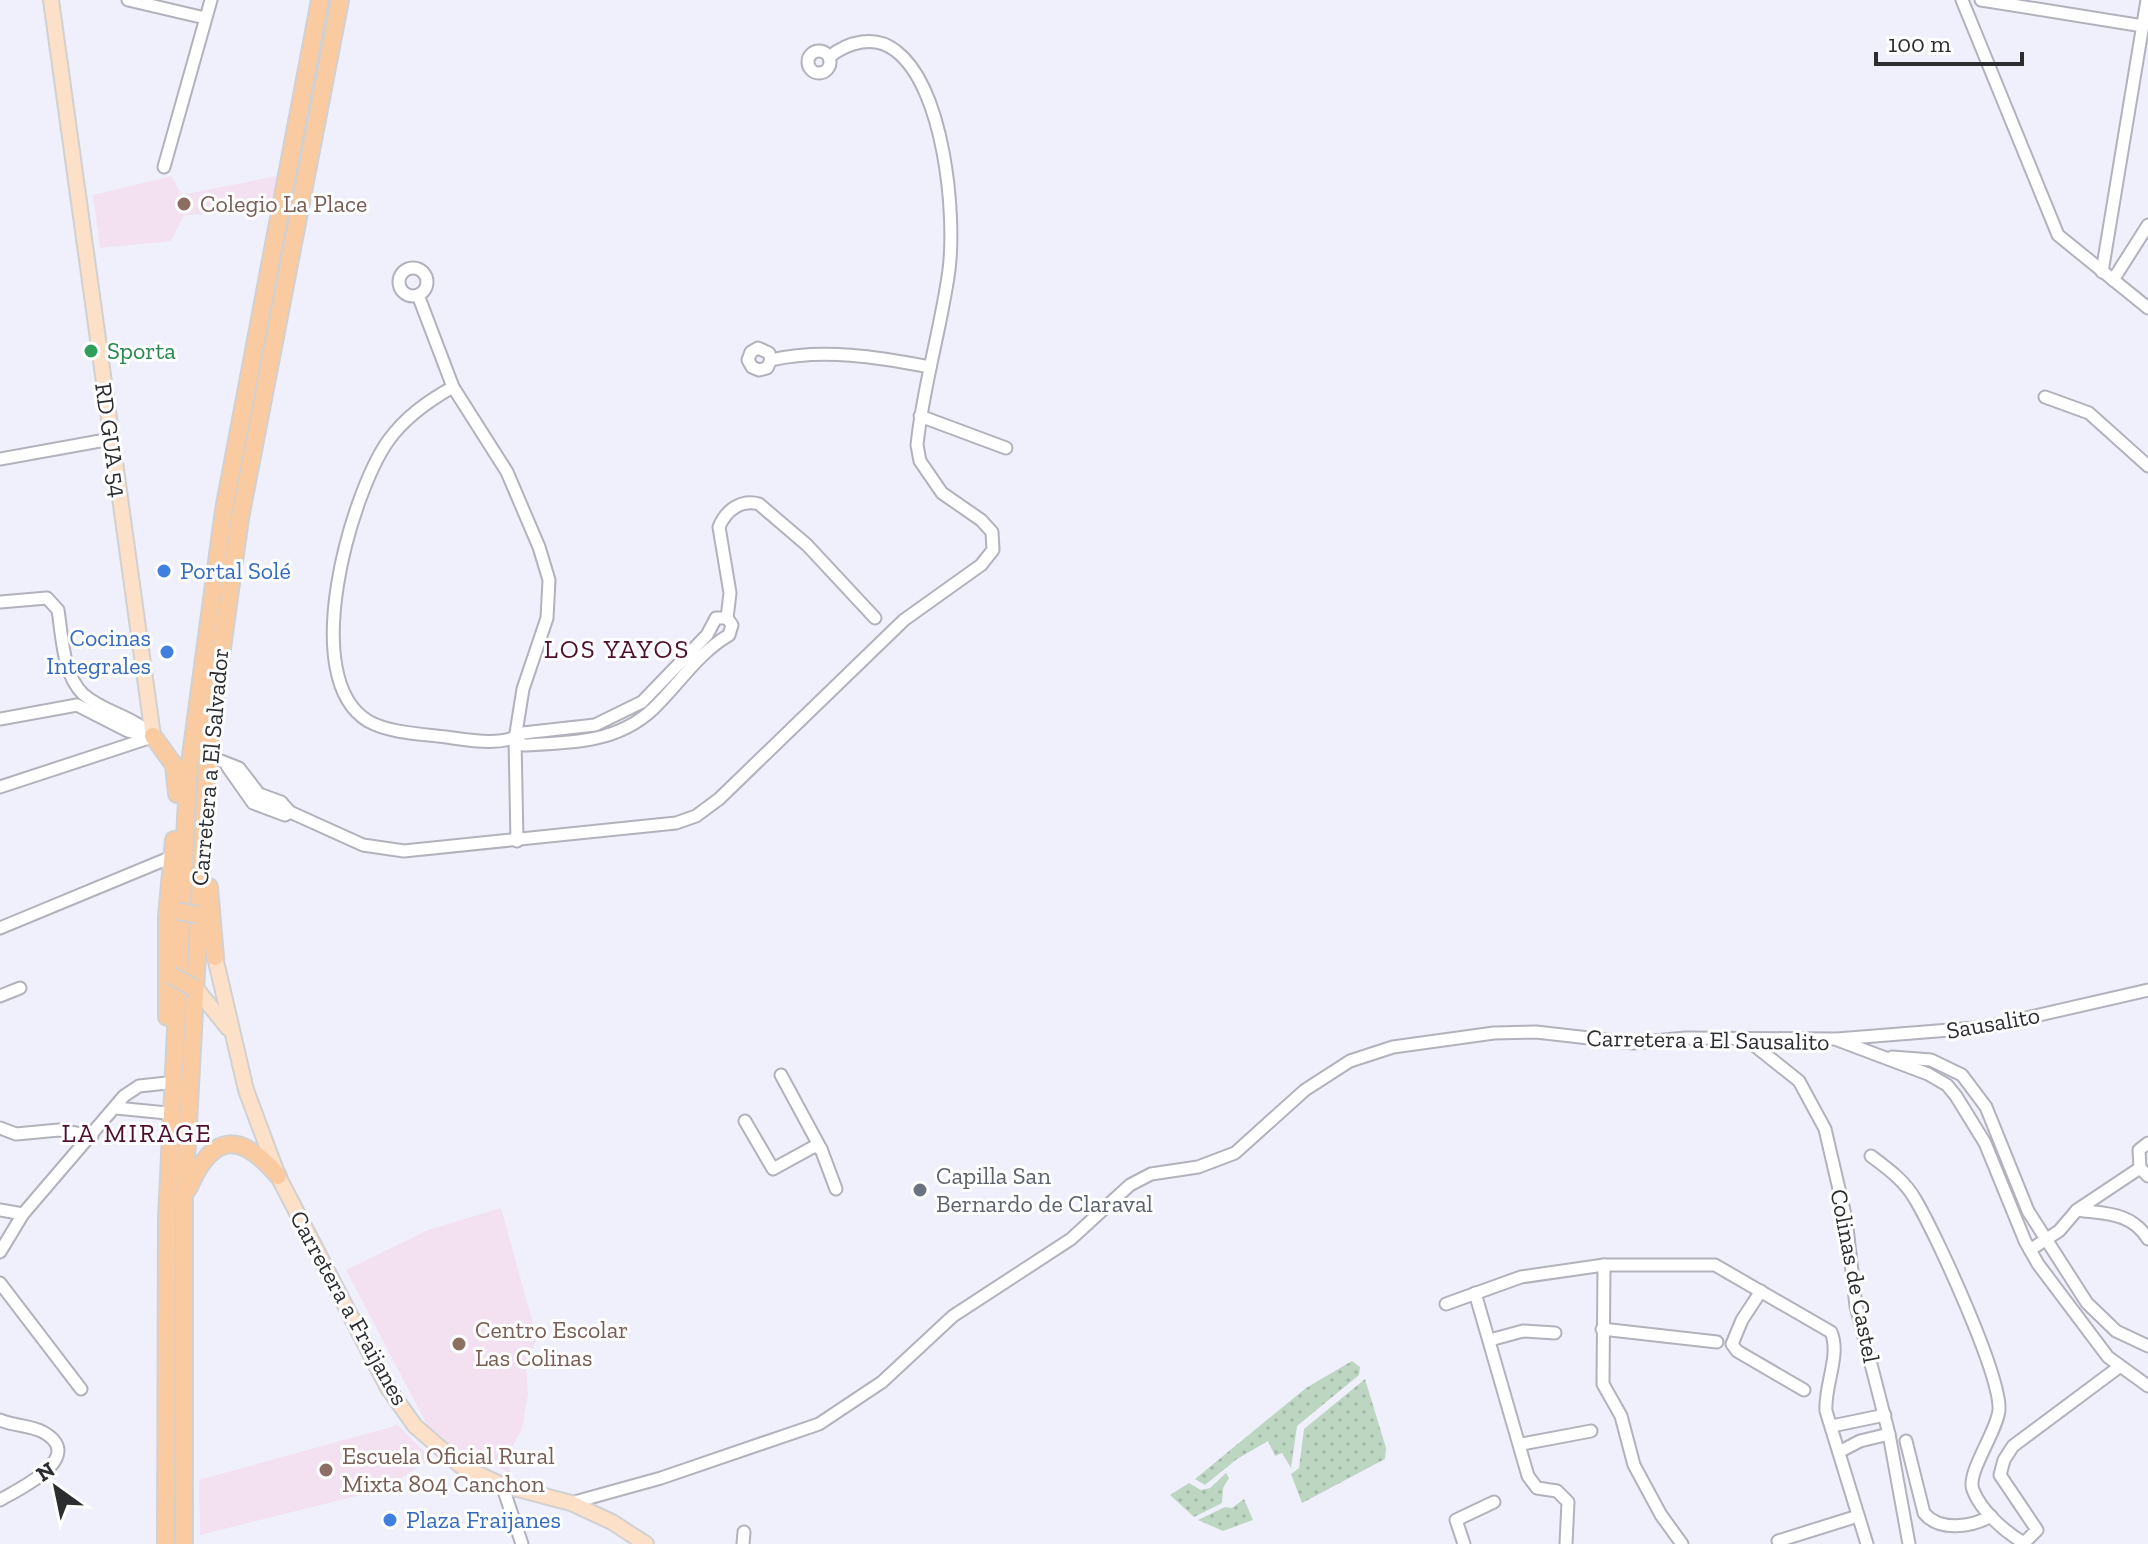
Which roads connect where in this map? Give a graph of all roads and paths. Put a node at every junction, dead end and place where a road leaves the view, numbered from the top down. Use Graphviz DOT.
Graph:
graph roads {
  1 [pos="51,0"];
  2 [pos="128,0"];
  3 [pos="211,0"];
  4 [pos="320,0"];
  5 [pos="340,0"];
  6 [pos="1962,0"];
  7 [pos="1981,0"];
  8 [pos="2147,0"];
  9 [pos="205,18"];
  10 [pos="2143,26"];
  11 [pos="829,57"];
  12 [pos="164,167"];
  13 [pos="2148,225"];
  14 [pos="2102,272"];
  15 [pos="2113,280"];
  16 [pos="418,295"];
  17 [pos="2148,308"];
  18 [pos="771,360"];
  19 [pos="930,367"];
  20 [pos="453,387"];
  21 [pos="2045,397"];
  22 [pos="920,416"];
  23 [pos="111,439"];
  24 [pos="1006,448"];
  25 [pos="0,459"];
  26 [pos="2148,466"];
  27 [pos="217,558"];
  28 [pos="0,602"];
  29 [pos="225,607"];
  30 [pos="727,618"];
  31 [pos="875,618"];
  32 [pos="80,700"];
  33 [pos="0,719"];
  34 [pos="153,736"];
  35 [pos="183,739"];
  36 [pos="515,739"];
  37 [pos="222,762"];
  38 [pos="0,787"];
  39 [pos="177,794"];
  40 [pos="517,841"];
  41 [pos="174,856"];
  42 [pos="209,887"];
  43 [pos="172,914"];
  44 [pos="201,920"];
  45 [pos="0,928"];
  46 [pos="215,957"];
  47 [pos="169,973"];
  48 [pos="20,988"];
  49 [pos="196,990"];
  50 [pos="2148,990"];
  51 [pos="0,996"];
  52 [pos="230,1031"];
  53 [pos="1921,1035"];
  54 [pos="1745,1038"];
  55 [pos="1835,1039"];
  56 [pos="1876,1057"];
  57 [pos="1922,1058"];
  58 [pos="781,1075"];
  59 [pos="1962,1075"];
  60 [pos="167,1083"];
  61 [pos="1947,1085"];
  62 [pos="116,1108"];
  63 [pos="167,1113"];
  64 [pos="745,1121"];
  65 [pos="0,1128"];
  66 [pos="92,1136"];
  67 [pos="2148,1143"];
  68 [pos="821,1149"];
  69 [pos="1871,1156"];
  70 [pos="2144,1172"];
  71 [pos="278,1176"];
  72 [pos="836,1189"];
  73 [pos="184,1198"];
  74 [pos="0,1210"];
  75 [pos="2077,1210"];
  76 [pos="23,1214"];
  77 [pos="167,1219"];
  78 [pos="2059,1231"];
  79 [pos="2148,1239"];
  80 [pos="2047,1241"];
  81 [pos="2030,1250"];
  82 [pos="0,1252"];
  83 [pos="2054,1253"];
  84 [pos="2038,1264"];
  85 [pos="1604,1265"];
  86 [pos="0,1283"];
  87 [pos="1761,1291"];
  88 [pos="1475,1293"];
  89 [pos="1446,1304"];
  90 [pos="1602,1329"];
  91 [pos="1555,1333"];
  92 [pos="1490,1340"];
  93 [pos="1717,1342"];
  94 [pos="2148,1346"];
  95 [pos="2119,1367"];
  96 [pos="2148,1386"];
  97 [pos="81,1389"];
  98 [pos="1804,1390"];
  99 [pos="1885,1415"];
  100 [pos="0,1420"];
  101 [pos="1832,1426"];
  102 [pos="1591,1431"];
  103 [pos="1889,1434"];
  104 [pos="1906,1441"];
  105 [pos="1522,1444"];
  106 [pos="1987,1449"];
  107 [pos="1839,1452"];
  108 [pos="2004,1460"];
  109 [pos="502,1485"];
  110 [pos="0,1500"];
  111 [pos="1494,1502"];
  112 [pos="571,1503"];
  113 [pos="1858,1516"];
  114 [pos="1991,1516"];
  115 [pos="1778,1541"];
  116 [pos="166,1544"];
  117 [pos="184,1544"];
  118 [pos="522,1544"];
  119 [pos="646,1544"];
  120 [pos="1464,1544"];
  121 [pos="1566,1544"];
  122 [pos="1682,1544"];
  123 [pos="1867,1544"];
  124 [pos="1909,1544"];
  1 -- 23 [label="main road, RD GUA 54"];
  2 -- 9 [label="street"];
  3 -- 9 [label="street"];
  4 -- 27 [label="highway, Carretera a El Salvador"];
  5 -- 29 [label="highway, Carretera a El Salvador"];
  6 -- 14 [label="street"];
  7 -- 10 [label="street"];
  8 -- 10 [label="street"];
  9 -- 12 [label="street"];
  10 -- 14 [label="street"];
  11 -- 19 [label="street"];
  13 -- 15 [label="street"];
  14 -- 15 [label="street"];
  15 -- 17 [label="street"];
  16 -- 20 [label="street"];
  18 -- 19 [label="street"];
  19 -- 22 [label="street"];
  20 -- 36 [label="street"];
  20 -- 36 [label="street"];
  21 -- 26 [label="street"];
  22 -- 24 [label="street"];
  22 -- 40 [label="street"];
  23 -- 25 [label="street"];
  23 -- 34 [label="main road, RD GUA 54"];
  27 -- 35 [label="highway"];
  27 -- 77 [label="highway, Carretera a El Salvador"];
  28 -- 32 [label="street"];
  29 -- 37 [label="highway"];
  29 -- 73 [label="highway, Carretera a El Salvador"];
  30 -- 31 [label="street"];
  30 -- 36 [label="street"];
  30 -- 36 [label="street"];
  32 -- 33 [label="street"];
  32 -- 34 [label="street"];
  34 -- 35 [label="highway"];
  34 -- 38 [label="street"];
  34 -- 39 [label="highway"];
  35 -- 39 [label="highway"];
  36 -- 40 [label="street"];
  37 -- 40 [label="street"];
  37 -- 42 [label="highway"];
  39 -- 41 [label="highway"];
  41 -- 43 [label="highway"];
  41 -- 45 [label="street"];
  42 -- 44 [label="highway"];
  42 -- 46 [label="highway"];
  43 -- 44 [label="highway, bridge"];
  43 -- 47 [label="highway"];
  44 -- 46 [label="highway"];
  44 -- 49 [label="highway"];
  46 -- 52 [label="main road, Carretera a Fraijanes"];
  47 -- 49 [label="highway, bridge"];
  47 -- 60 [label="highway"];
  48 -- 51 [label="street"];
  49 -- 52 [label="main road, Carretera a Fraijanes"];
  49 -- 73 [label="highway"];
  50 -- 53 [label="street, Sausalito"];
  52 -- 71 [label="main road, Carretera a Fraijanes"];
  53 -- 55 [label="street, Sausalito"];
  53 -- 57 [label="street"];
  54 -- 55 [label="street, Carretera a El Sausalito"];
  54 -- 99 [label="street, Colinas de Castel"];
  54 -- 112 [label="street, Carretera a El Sausalito"];
  55 -- 56 [label="street, Carretera a El Sausalito"];
  56 -- 57 [label="street"];
  56 -- 61 [label="street, Carretera a El Sausalito"];
  57 -- 59 [label="street"];
  58 -- 68 [label="street"];
  59 -- 61 [label="street"];
  59 -- 80 [label="street"];
  60 -- 62 [label="street"];
  60 -- 63 [label="highway"];
  61 -- 81 [label="street"];
  62 -- 63 [label="street"];
  62 -- 66 [label="street"];
  63 -- 77 [label="highway"];
  64 -- 68 [label="street"];
  65 -- 66 [label="street"];
  66 -- 76 [label="street"];
  67 -- 70 [label="street"];
  68 -- 72 [label="street"];
  69 -- 106 [label="street"];
  70 -- 75 [label="street"];
  71 -- 73 [label="highway"];
  71 -- 109 [label="main road, Carretera a Fraijanes"];
  73 -- 117 [label="highway, Carretera a El Salvador"];
  74 -- 76 [label="street"];
  75 -- 78 [label="street"];
  75 -- 79 [label="street"];
  76 -- 82 [label="street"];
  77 -- 116 [label="highway, Carretera a El Salvador"];
  78 -- 80 [label="street"];
  78 -- 83 [label="street"];
  80 -- 81 [label="street"];
  80 -- 83 [label="street"];
  81 -- 84 [label="street"];
  83 -- 84 [label="street"];
  83 -- 94 [label="street"];
  84 -- 95 [label="street"];
  85 -- 87 [label="street"];
  85 -- 88 [label="street"];
  85 -- 90 [label="street"];
  86 -- 97 [label="street"];
  87 -- 98 [label="street"];
  87 -- 101 [label="street"];
  88 -- 89 [label="street"];
  88 -- 92 [label="street"];
  90 -- 93 [label="street"];
  90 -- 122 [label="street"];
  91 -- 92 [label="street"];
  92 -- 105 [label="street"];
  95 -- 96 [label="street"];
  95 -- 108 [label="street"];
  99 -- 101 [label="street"];
  99 -- 103 [label="street, Colinas de Castel"];
  100 -- 110 [label="street"];
  101 -- 107 [label="street"];
  102 -- 105 [label="street"];
  103 -- 107 [label="street"];
  103 -- 124 [label="street, Colinas de Castel"];
  104 -- 114 [label="street"];
  105 -- 121 [label="street"];
  106 -- 108 [label="street"];
  106 -- 114 [label="street"];
  107 -- 113 [label="street"];
  108 -- 114 [label="street"];
  109 -- 112 [label="main road, Carretera a Fraijanes"];
  109 -- 118 [label="street"];
  111 -- 120 [label="street"];
  112 -- 119 [label="main road, Carretera a Fraijanes"];
  113 -- 115 [label="street"];
  113 -- 123 [label="street"];
}
